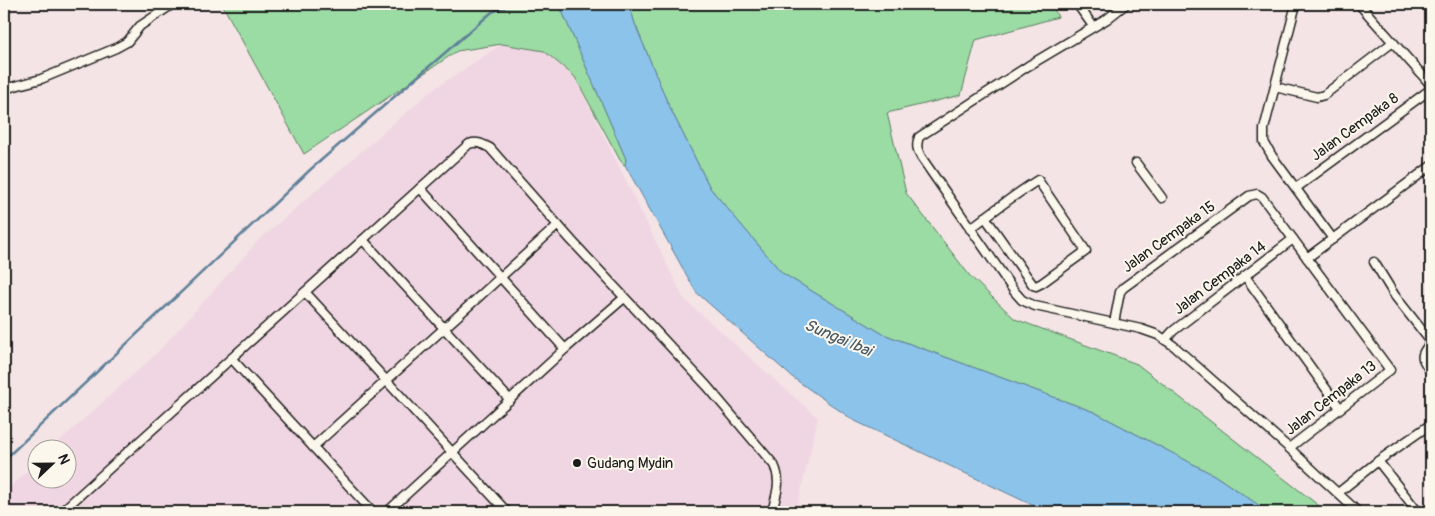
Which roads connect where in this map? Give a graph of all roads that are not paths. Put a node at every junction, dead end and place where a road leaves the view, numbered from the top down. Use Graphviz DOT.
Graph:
graph roads {
  1 [pos="173,4"];
  2 [pos="1077,4"];
  3 [pos="1126,4"];
  4 [pos="1296,4"];
  5 [pos="1359,4"];
  6 [pos="162,7"];
  7 [pos="1093,26"];
  8 [pos="1393,42"];
  9 [pos="1431,85"];
  10 [pos="1275,87"];
  11 [pos="4,89"];
  12 [pos="1431,89"];
  13 [pos="1136,163"];
  14 [pos="1430,168"];
  15 [pos="420,188"];
  16 [pos="1296,188"];
  17 [pos="1162,198"];
  18 [pos="985,217"];
  19 [pos="558,225"];
  20 [pos="970,229"];
  21 [pos="1293,239"];
  22 [pos="1333,239"];
  23 [pos="363,240"];
  24 [pos="1310,255"];
  25 [pos="1374,262"];
  26 [pos="1245,276"];
  27 [pos="500,277"];
  28 [pos="305,292"];
  29 [pos="624,298"];
  30 [pos="1114,323"];
  31 [pos="444,328"];
  32 [pos="1166,340"];
  33 [pos="565,349"];
  34 [pos="232,358"];
  35 [pos="1431,372"];
  36 [pos="386,381"];
  37 [pos="510,400"];
  38 [pos="1340,408"];
  39 [pos="1431,425"];
  40 [pos="313,447"];
  41 [pos="1289,448"];
  42 [pos="452,453"];
  43 [pos="1378,460"];
  44 [pos="1338,493"];
  45 [pos="61,512"];
  46 [pos="373,512"];
  47 [pos="387,512"];
  48 [pos="506,512"];
  49 [pos="772,512"];
  50 [pos="1358,512"];
  51 [pos="1418,512"];
  1 -- 6 [label="street"];
  2 -- 7 [label="street"];
  3 -- 7 [label="street"];
  4 -- 10 [label="street"];
  5 -- 8 [label="street"];
  6 -- 11 [label="street"];
  7 -- 20 [label="street"];
  8 -- 9 [label="street"];
  8 -- 10 [label="street"];
  10 -- 16 [label="street"];
  12 -- 16 [label="street, Jalan Cempaka 8"];
  13 -- 17 [label="street"];
  14 -- 22 [label="street"];
  15 -- 19 [label="street"];
  15 -- 23 [label="street"];
  15 -- 27 [label="street"];
  16 -- 22 [label="street"];
  18 -- 18 [label="street"];
  18 -- 20 [label="street"];
  19 -- 27 [label="street"];
  19 -- 29 [label="street"];
  20 -- 30 [label="street"];
  21 -- 24 [label="street"];
  21 -- 26 [label="street, Jalan Cempaka 14"];
  21 -- 30 [label="street, Jalan Cempaka 15"];
  22 -- 24 [label="street"];
  23 -- 28 [label="street"];
  23 -- 31 [label="street"];
  24 -- 38 [label="street, Jalan Cempaka 13"];
  25 -- 35 [label="street"];
  26 -- 32 [label="street, Jalan Cempaka 14"];
  26 -- 38 [label="street"];
  27 -- 31 [label="street"];
  27 -- 33 [label="street"];
  28 -- 34 [label="street"];
  28 -- 36 [label="street"];
  29 -- 33 [label="street"];
  29 -- 49 [label="street"];
  30 -- 32 [label="street"];
  31 -- 36 [label="street"];
  31 -- 37 [label="street"];
  32 -- 41 [label="street"];
  33 -- 37 [label="street"];
  34 -- 40 [label="street"];
  34 -- 45 [label="street"];
  36 -- 40 [label="street"];
  36 -- 42 [label="street"];
  37 -- 42 [label="street"];
  38 -- 41 [label="street, Jalan Cempaka 13"];
  39 -- 43 [label="street"];
  40 -- 46 [label="street"];
  41 -- 44 [label="street"];
  42 -- 47 [label="street"];
  42 -- 48 [label="street"];
  43 -- 44 [label="street"];
  43 -- 51 [label="street"];
  44 -- 50 [label="street"];
}
